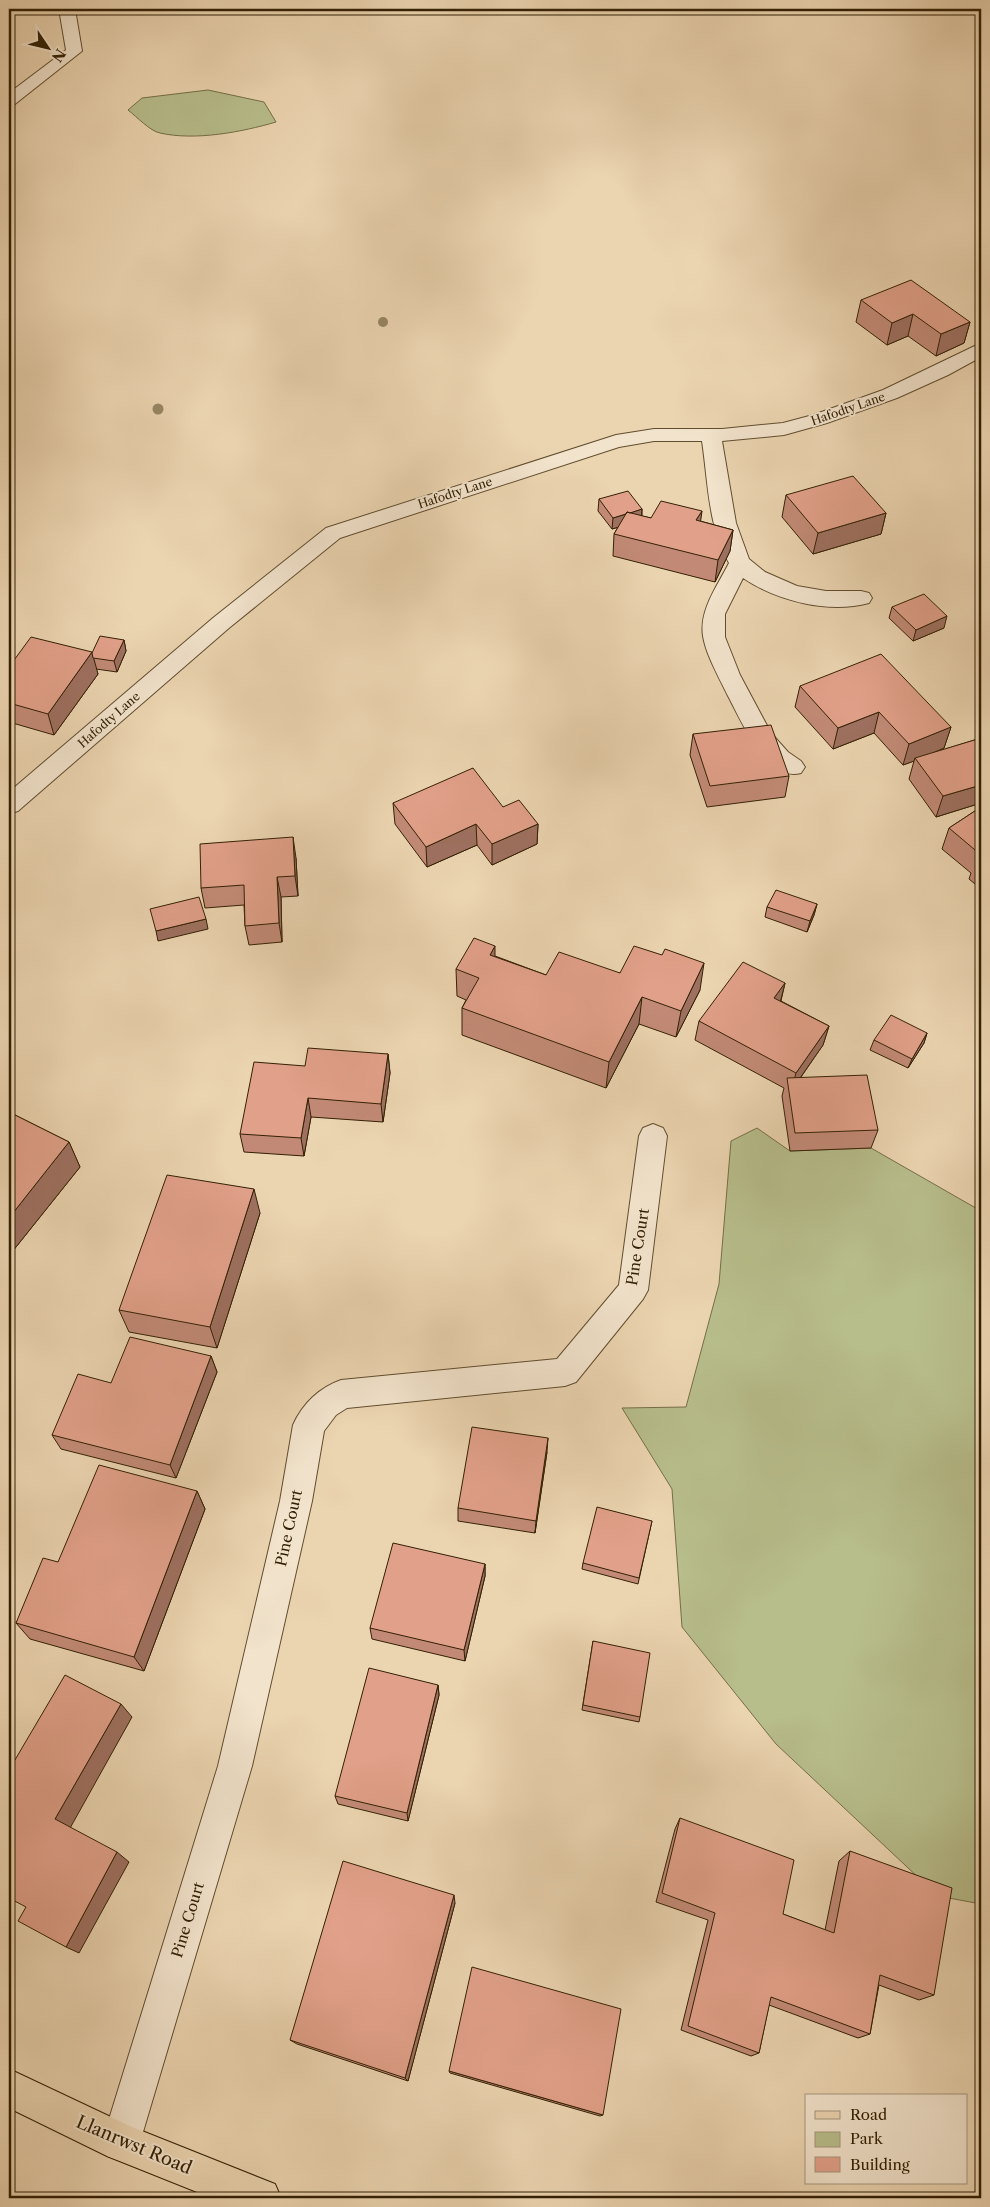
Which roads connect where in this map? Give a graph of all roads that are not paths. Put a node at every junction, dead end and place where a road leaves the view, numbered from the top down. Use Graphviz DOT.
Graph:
graph roads {
  1 [pos="67,9"];
  2 [pos="9,101"];
  3 [pos="981,349"];
  4 [pos="711,435"];
  5 [pos="740,563"];
  6 [pos="861,598"];
  7 [pos="793,767"];
  8 [pos="9,805"];
  9 [pos="653,1136"];
  10 [pos="9,2088"];
  11 [pos="121,2142"];
  12 [pos="261,2198"];
  1 -- 2 [label="street"];
  3 -- 4 [label="street, Hafodty Lane"];
  4 -- 5 [label="street"];
  4 -- 8 [label="street, Hafodty Lane"];
  5 -- 6 [label="street"];
  5 -- 7 [label="street"];
  9 -- 11 [label="street, Pine Court"];
  10 -- 11 [label="main road, Llanrwst Road"];
  11 -- 12 [label="main road, Llanrwst Road"];
}
